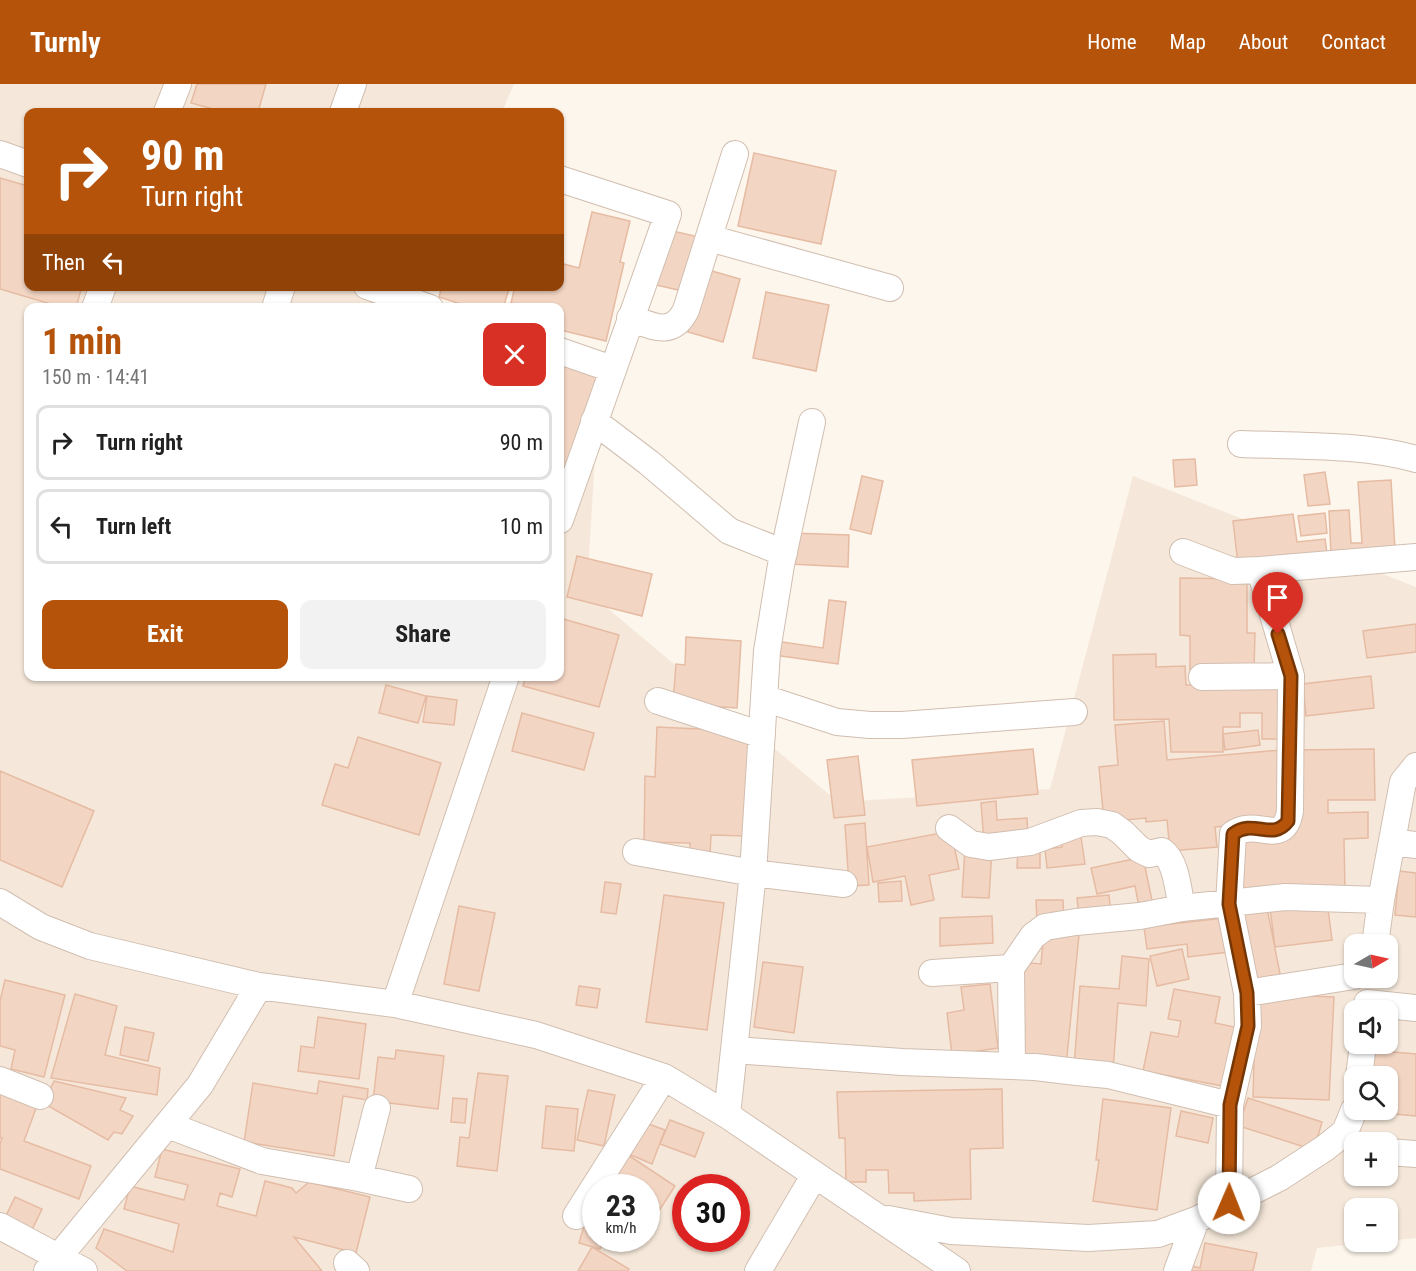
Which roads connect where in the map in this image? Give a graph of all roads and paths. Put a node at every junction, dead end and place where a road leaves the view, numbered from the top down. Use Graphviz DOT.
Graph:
graph roads {
  1 [pos="178,84"];
  2 [pos="353,84"];
  3 [pos="169,108"];
  4 [pos="344,108"];
  5 [pos="0,154"];
  6 [pos="735,154"];
  7 [pos="24,163"];
  8 [pos="564,180"];
  9 [pos="709,238"];
  10 [pos="890,288"];
  11 [pos="382,291"];
  12 [pos="416,303"];
  13 [pos="630,318"];
  14 [pos="564,352"];
  15 [pos="612,369"];
  16 [pos="594,421"];
  17 [pos="812,422"];
  18 [pos="1241,444"];
  19 [pos="1416,459"];
  20 [pos="564,502"];
  21 [pos="1183,552"];
  22 [pos="784,553"];
  23 [pos="1416,557"];
  24 [pos="1260,570"];
  25 [pos="1202,676"];
  26 [pos="1291,676"];
  27 [pos="504,681"];
  28 [pos="764,698"];
  29 [pos="658,701"];
  30 [pos="1074,712"];
  31 [pos="762,735"];
  32 [pos="1416,766"];
  33 [pos="949,828"];
  34 [pos="1404,844"];
  35 [pos="636,852"];
  36 [pos="753,873"];
  37 [pos="844,884"];
  38 [pos="1381,900"];
  39 [pos="0,902"];
  40 [pos="1229,904"];
  41 [pos="1182,908"];
  42 [pos="1376,934"];
  43 [pos="1011,968"];
  44 [pos="932,973"];
  45 [pos="1344,978"];
  46 [pos="260,986"];
  47 [pos="1247,993"];
  48 [pos="395,1004"];
  49 [pos="1398,1008"];
  50 [pos="1416,1008"];
  51 [pos="734,1050"];
  52 [pos="1012,1066"];
  53 [pos="664,1077"];
  54 [pos="0,1080"];
  55 [pos="40,1096"];
  56 [pos="1230,1105"];
  57 [pos="377,1108"];
  58 [pos="727,1115"];
  59 [pos="1350,1120"];
  60 [pos="168,1125"];
  61 [pos="1325,1148"];
  62 [pos="1344,1149"];
  63 [pos="1398,1153"];
  64 [pos="1416,1154"];
  65 [pos="814,1176"];
  66 [pos="359,1178"];
  67 [pos="409,1189"];
  68 [pos="1229,1203"];
  69 [pos="576,1216"];
  70 [pos="876,1217"];
  71 [pos="1196,1220"];
  72 [pos="0,1226"];
  73 [pos="53,1264"];
  74 [pos="84,1271"];
  75 [pos="758,1271"];
  76 [pos="957,1271"];
  77 [pos="1178,1271"];
  1 -- 3 [label="street"];
  2 -- 4 [label="street"];
  5 -- 7 [label="street"];
  6 -- 9 [label="street"];
  8 -- 13 [label="street"];
  9 -- 10 [label="street"];
  9 -- 13 [label="street"];
  11 -- 12 [label="street"];
  13 -- 15 [label="street"];
  14 -- 15 [label="street"];
  15 -- 16 [label="street"];
  16 -- 20 [label="street"];
  16 -- 22 [label="street"];
  17 -- 22 [label="street"];
  18 -- 19 [label="street"];
  21 -- 24 [label="street"];
  22 -- 28 [label="street"];
  23 -- 24 [label="street"];
  24 -- 26 [label="street"];
  25 -- 26 [label="street"];
  26 -- 40 [label="street"];
  27 -- 48 [label="street"];
  28 -- 30 [label="street"];
  28 -- 31 [label="street"];
  29 -- 31 [label="street"];
  31 -- 36 [label="street"];
  32 -- 34 [label="street"];
  33 -- 41 [label="street"];
  34 -- 38 [label="street"];
  35 -- 36 [label="street"];
  36 -- 37 [label="street"];
  36 -- 51 [label="street"];
  38 -- 40 [label="street"];
  38 -- 42 [label="street"];
  39 -- 46 [label="street"];
  40 -- 41 [label="street"];
  40 -- 47 [label="street"];
  41 -- 43 [label="street"];
  43 -- 44 [label="street"];
  43 -- 52 [label="street"];
  45 -- 47 [label="street"];
  46 -- 48 [label="street"];
  46 -- 60 [label="street"];
  47 -- 56 [label="street"];
  48 -- 53 [label="street"];
  49 -- 50 [label="street"];
  51 -- 52 [label="street"];
  51 -- 58 [label="street"];
  52 -- 56 [label="street"];
  53 -- 58 [label="street"];
  53 -- 69 [label="street"];
  54 -- 55 [label="street"];
  56 -- 68 [label="street"];
  57 -- 66 [label="street"];
  58 -- 65 [label="street"];
  59 -- 61 [label="street"];
  60 -- 66 [label="street"];
  60 -- 73 [label="street"];
  61 -- 62 [label="street"];
  61 -- 68 [label="street"];
  63 -- 64 [label="street"];
  65 -- 70 [label="street"];
  65 -- 75 [label="street"];
  66 -- 67 [label="street"];
  68 -- 71 [label="street"];
  70 -- 71 [label="street"];
  70 -- 76 [label="street"];
  71 -- 77 [label="street"];
  72 -- 73 [label="street"];
  73 -- 74 [label="street"];
}
